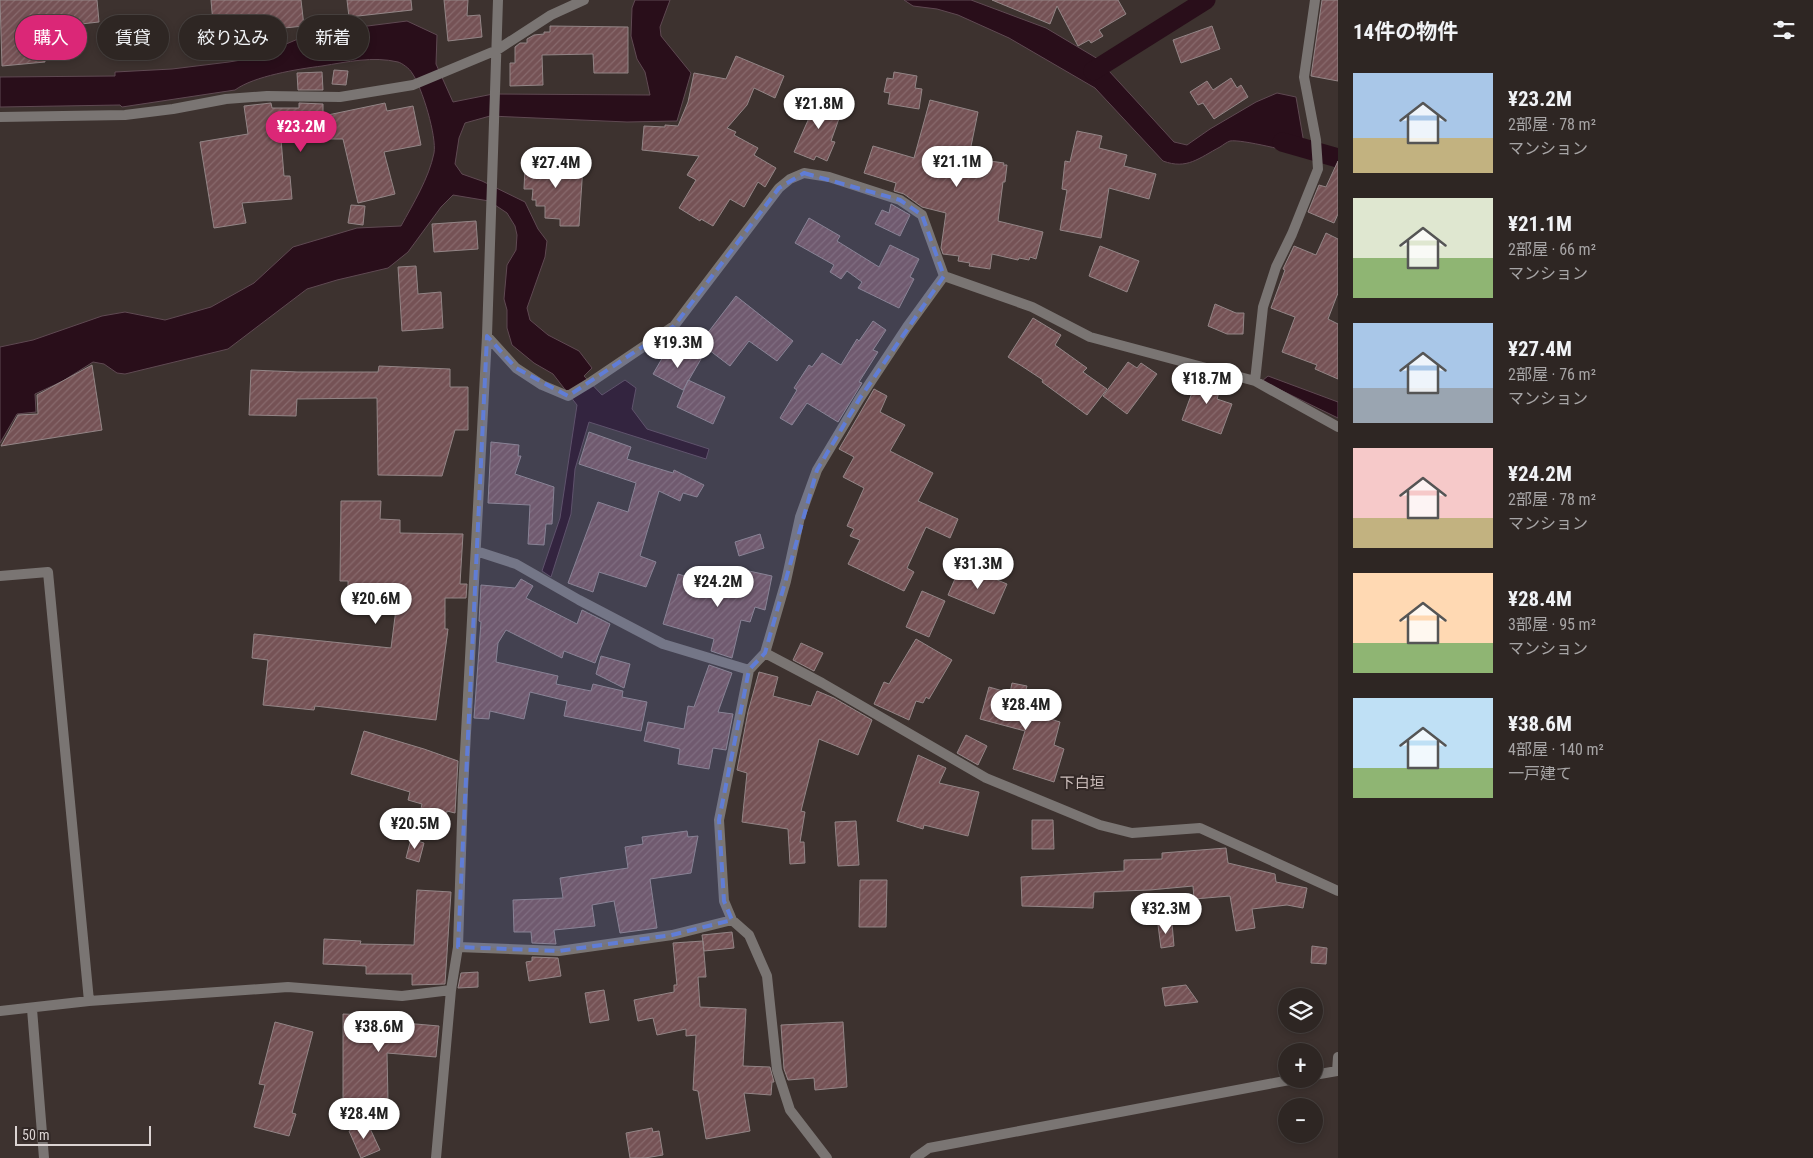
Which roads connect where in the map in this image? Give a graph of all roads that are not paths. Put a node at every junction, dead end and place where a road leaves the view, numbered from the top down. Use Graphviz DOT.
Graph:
graph roads {
  1 [pos="498,0"];
  2 [pos="584,0"];
  3 [pos="1315,0"];
  4 [pos="497,50"];
  5 [pos="0,117"];
  6 [pos="944,276"];
  7 [pos="487,336"];
  8 [pos="1255,382"];
  9 [pos="1338,427"];
  10 [pos="476,551"];
  11 [pos="0,576"];
  12 [pos="765,653"];
  13 [pos="749,670"];
  14 [pos="1338,891"];
  15 [pos="732,920"];
  16 [pos="458,947"];
  17 [pos="451,990"];
  18 [pos="90,1001"];
  19 [pos="32,1009"];
  20 [pos="0,1011"];
  21 [pos="1338,1057"];
  22 [pos="1323,1073"];
  23 [pos="1278,1082"];
  24 [pos="44,1158"];
  25 [pos="436,1158"];
  26 [pos="827,1158"];
  27 [pos="915,1158"];
  1 -- 4 [label="street"];
  2 -- 4 [label="street"];
  3 -- 8 [label="street"];
  4 -- 5 [label="street"];
  4 -- 7 [label="street"];
  6 -- 7 [label="street"];
  6 -- 8 [label="street"];
  6 -- 12 [label="street"];
  7 -- 10 [label="street"];
  8 -- 9 [label="street"];
  10 -- 13 [label="street"];
  10 -- 16 [label="street"];
  11 -- 18 [label="street"];
  12 -- 13 [label="street"];
  12 -- 14 [label="street"];
  13 -- 15 [label="street"];
  15 -- 16 [label="street"];
  15 -- 26 [label="street"];
  16 -- 17 [label="street"];
  17 -- 18 [label="street"];
  17 -- 25 [label="street"];
  18 -- 19 [label="street"];
  19 -- 20 [label="street"];
  19 -- 24 [label="street"];
  21 -- 22 [label="street"];
  23 -- 27 [label="street"];
}
